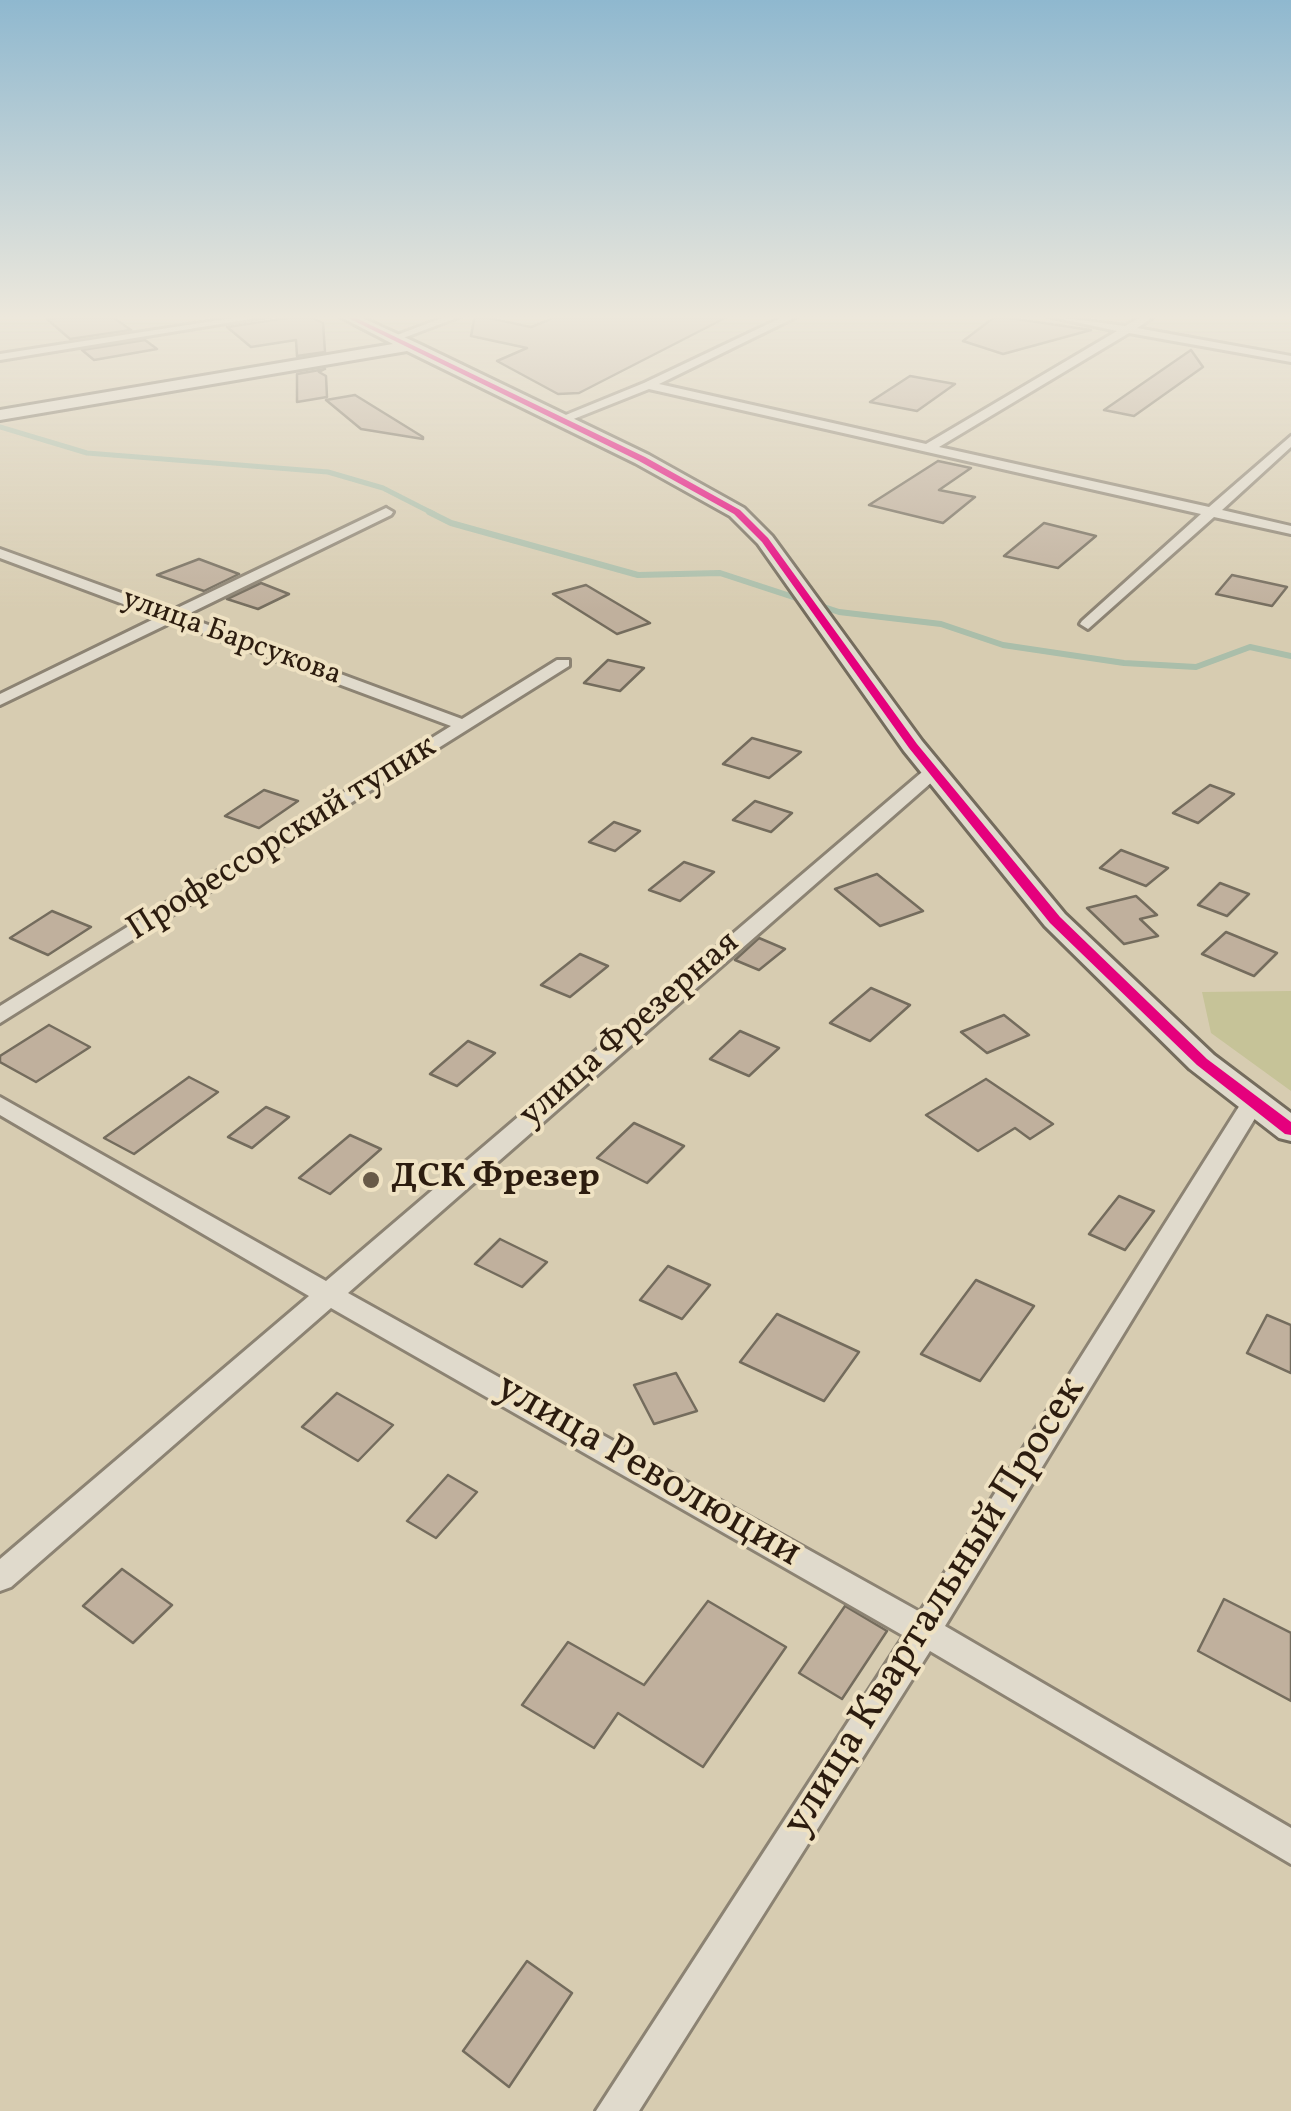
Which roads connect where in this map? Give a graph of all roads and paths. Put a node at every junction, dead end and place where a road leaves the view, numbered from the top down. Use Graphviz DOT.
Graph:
graph roads {
  1 [pos="542,414"];
  2 [pos="575,414"];
  3 [pos="776,414"];
  4 [pos="988,414"];
  5 [pos="556,421"];
  6 [pos="1291,440"];
  7 [pos="930,448"];
  8 [pos="386,512"];
  9 [pos="1211,512"];
  10 [pos="1291,530"];
  11 [pos="0,554"];
  12 [pos="170,617"];
  13 [pos="1088,624"];
  14 [pos="563,663"];
  15 [pos="0,700"];
  16 [pos="462,724"];
  17 [pos="934,771"];
  18 [pos="0,1016"];
  19 [pos="1253,1102"];
  20 [pos="0,1104"];
  21 [pos="1291,1130"];
  22 [pos="328,1292"];
  23 [pos="0,1578"];
  24 [pos="924,1632"];
  25 [pos="1291,1847"];
  26 [pos="616,2111"];
  1 -- 5 [label="main road"];
  2 -- 5 [label="street"];
  3 -- 7 [label="street"];
  4 -- 7 [label="street"];
  5 -- 17 [label="main road"];
  6 -- 9 [label="street"];
  7 -- 9 [label="street"];
  8 -- 12 [label="street"];
  9 -- 10 [label="street"];
  9 -- 13 [label="street"];
  11 -- 12 [label="street, улица Барсукова"];
  12 -- 15 [label="street"];
  12 -- 16 [label="street, улица Барсукова"];
  14 -- 16 [label="street, Профессорский тупик"];
  16 -- 18 [label="street, Профессорский тупик"];
  17 -- 19 [label="main road"];
  17 -- 22 [label="street, улица Фрезерная"];
  19 -- 21 [label="main road"];
  19 -- 24 [label="street, улица Квартальный Просек"];
  20 -- 22 [label="street, улица Революции"];
  22 -- 23 [label="street, улица Фрезерная"];
  22 -- 24 [label="street, улица Революции"];
  24 -- 25 [label="street, улица Революции"];
  24 -- 26 [label="street, улица Квартальный Просек"];
}
